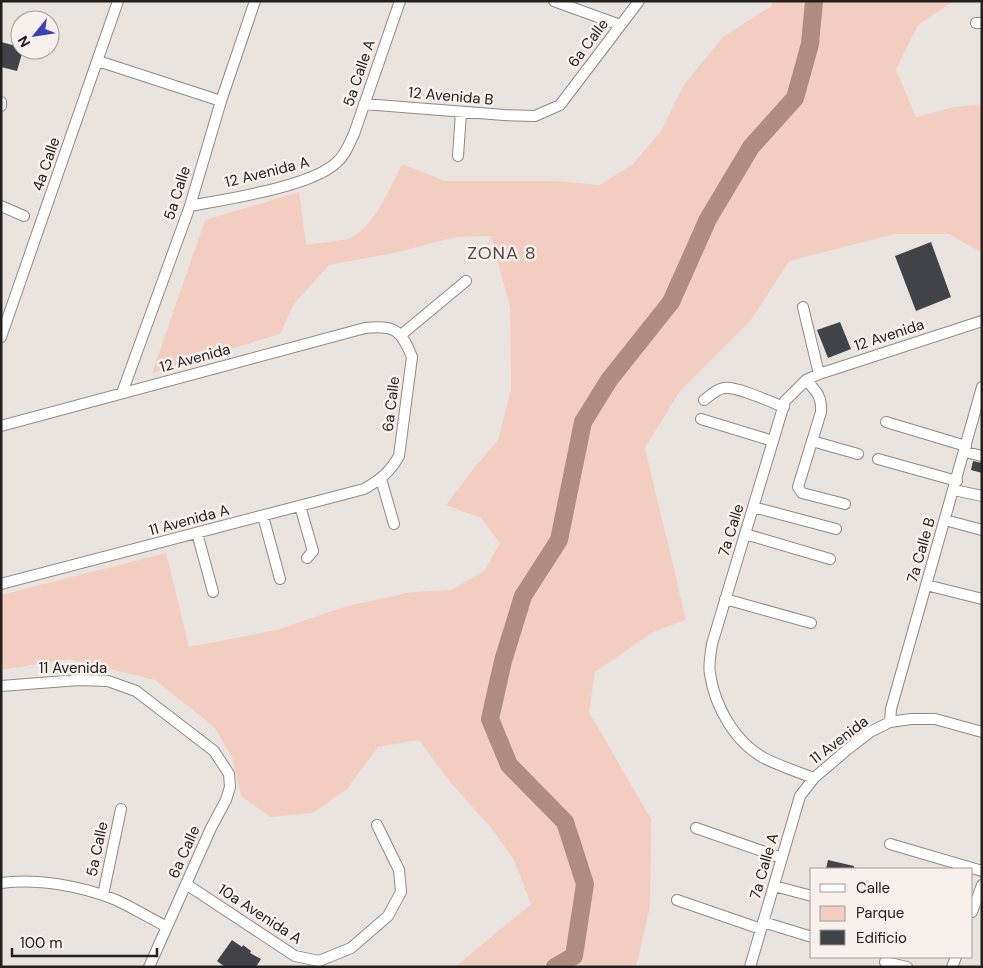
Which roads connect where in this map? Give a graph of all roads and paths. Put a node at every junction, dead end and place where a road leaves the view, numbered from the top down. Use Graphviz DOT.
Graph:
graph roads {
  1 [pos="118,1"];
  2 [pos="255,1"];
  3 [pos="400,1"];
  4 [pos="554,1"];
  5 [pos="639,1"];
  6 [pos="620,25"];
  7 [pos="98,61"];
  8 [pos="221,101"];
  9 [pos="1,102"];
  10 [pos="364,104"];
  11 [pos="1,106"];
  12 [pos="461,112"];
  13 [pos="535,116"];
  14 [pos="344,154"];
  15 [pos="458,156"];
  16 [pos="1,206"];
  17 [pos="190,206"];
  18 [pos="24,216"];
  19 [pos="466,281"];
  20 [pos="803,307"];
  21 [pos="982,321"];
  22 [pos="399,333"];
  23 [pos="1,337"];
  24 [pos="819,374"];
  25 [pos="806,380"];
  26 [pos="982,387"];
  27 [pos="122,392"];
  28 [pos="704,400"];
  29 [pos="784,407"];
  30 [pos="701,419"];
  31 [pos="886,422"];
  32 [pos="1,426"];
  33 [pos="773,441"];
  34 [pos="812,441"];
  35 [pos="965,449"];
  36 [pos="858,454"];
  37 [pos="982,456"];
  38 [pos="878,459"];
  39 [pos="381,479"];
  40 [pos="955,485"];
  41 [pos="982,496"];
  42 [pos="845,504"];
  43 [pos="300,506"];
  44 [pos="753,507"];
  45 [pos="263,516"];
  46 [pos="945,520"];
  47 [pos="394,524"];
  48 [pos="836,530"];
  49 [pos="982,530"];
  50 [pos="197,533"];
  51 [pos="745,534"];
  52 [pos="307,558"];
  53 [pos="830,559"];
  54 [pos="280,579"];
  55 [pos="1,584"];
  56 [pos="926,585"];
  57 [pos="213,592"];
  58 [pos="726,599"];
  59 [pos="982,599"];
  60 [pos="811,623"];
  61 [pos="1,686"];
  62 [pos="716,698"];
  63 [pos="890,722"];
  64 [pos="982,732"];
  65 [pos="214,751"];
  66 [pos="814,778"];
  67 [pos="121,809"];
  68 [pos="377,825"];
  69 [pos="696,828"];
  70 [pos="890,844"];
  71 [pos="782,858"];
  72 [pos="972,868"];
  73 [pos="1,882"];
  74 [pos="186,884"];
  75 [pos="774,886"];
  76 [pos="982,886"];
  77 [pos="103,895"];
  78 [pos="810,895"];
  79 [pos="677,900"];
  80 [pos="973,909"];
  81 [pos="762,926"];
  82 [pos="167,927"];
  83 [pos="810,937"];
  84 [pos="886,962"];
  85 [pos="149,967"];
  86 [pos="750,967"];
  87 [pos="907,967"];
  1 -- 7 [label="street, 4a Calle"];
  2 -- 8 [label="street, 5a Calle"];
  3 -- 10 [label="street, 5a Calle A"];
  4 -- 6 [label="street"];
  5 -- 6 [label="street, 6a Calle"];
  6 -- 13 [label="street, 6a Calle"];
  7 -- 8 [label="street"];
  7 -- 23 [label="street, 4a Calle"];
  8 -- 17 [label="street, 5a Calle"];
  9 -- 11 [label="street"];
  10 -- 12 [label="street, 12 Avenida B"];
  10 -- 14 [label="street, 5a Calle A"];
  12 -- 13 [label="street, 12 Avenida B"];
  12 -- 15 [label="street"];
  14 -- 17 [label="street, 12 Avenida A"];
  16 -- 18 [label="street"];
  17 -- 27 [label="street, 5a Calle"];
  19 -- 22 [label="street"];
  20 -- 24 [label="street"];
  21 -- 24 [label="street, 12 Avenida"];
  22 -- 27 [label="street, 12 Avenida"];
  22 -- 39 [label="street, 6a Calle"];
  24 -- 25 [label="street, 12 Avenida"];
  25 -- 29 [label="street, 7a Calle"];
  25 -- 34 [label="street"];
  26 -- 35 [label="street, 7a Calle B"];
  27 -- 32 [label="street, 12 Avenida"];
  28 -- 29 [label="street"];
  29 -- 33 [label="street, 7a Calle"];
  30 -- 33 [label="street"];
  31 -- 35 [label="street"];
  33 -- 44 [label="street, 7a Calle"];
  34 -- 36 [label="street"];
  34 -- 42 [label="street"];
  35 -- 37 [label="street"];
  35 -- 40 [label="street, 7a Calle B"];
  38 -- 40 [label="street"];
  39 -- 43 [label="street, 11 Avenida A"];
  39 -- 47 [label="street"];
  40 -- 41 [label="street"];
  40 -- 46 [label="street, 7a Calle B"];
  43 -- 45 [label="street, 11 Avenida A"];
  43 -- 52 [label="street"];
  44 -- 48 [label="street"];
  44 -- 51 [label="street, 7a Calle"];
  45 -- 50 [label="street, 11 Avenida A"];
  45 -- 54 [label="street"];
  46 -- 49 [label="street"];
  46 -- 56 [label="street, 7a Calle B"];
  50 -- 55 [label="street, 11 Avenida A"];
  50 -- 57 [label="street"];
  51 -- 53 [label="street"];
  51 -- 58 [label="street, 7a Calle"];
  56 -- 59 [label="street"];
  56 -- 63 [label="street, 7a Calle B"];
  58 -- 60 [label="street"];
  58 -- 62 [label="street, 7a Calle"];
  61 -- 65 [label="street, 11 Avenida"];
  62 -- 66 [label="street, 11 Avenida"];
  63 -- 64 [label="street, 11 Avenida"];
  63 -- 66 [label="street, 11 Avenida"];
  65 -- 74 [label="street, 6a Calle"];
  66 -- 71 [label="street, 7a Calle A"];
  67 -- 77 [label="street, 5a Calle"];
  68 -- 74 [label="street, 10a Avenida A"];
  69 -- 71 [label="street"];
  70 -- 72 [label="street"];
  71 -- 75 [label="street, 7a Calle A"];
  73 -- 77 [label="street"];
  74 -- 82 [label="street, 6a Calle"];
  75 -- 78 [label="street"];
  75 -- 81 [label="street, 7a Calle A"];
  76 -- 80 [label="street"];
  77 -- 82 [label="street"];
  79 -- 81 [label="street"];
  81 -- 83 [label="street"];
  81 -- 86 [label="street, 7a Calle A"];
  82 -- 85 [label="street, 6a Calle"];
  84 -- 87 [label="street"];
}
